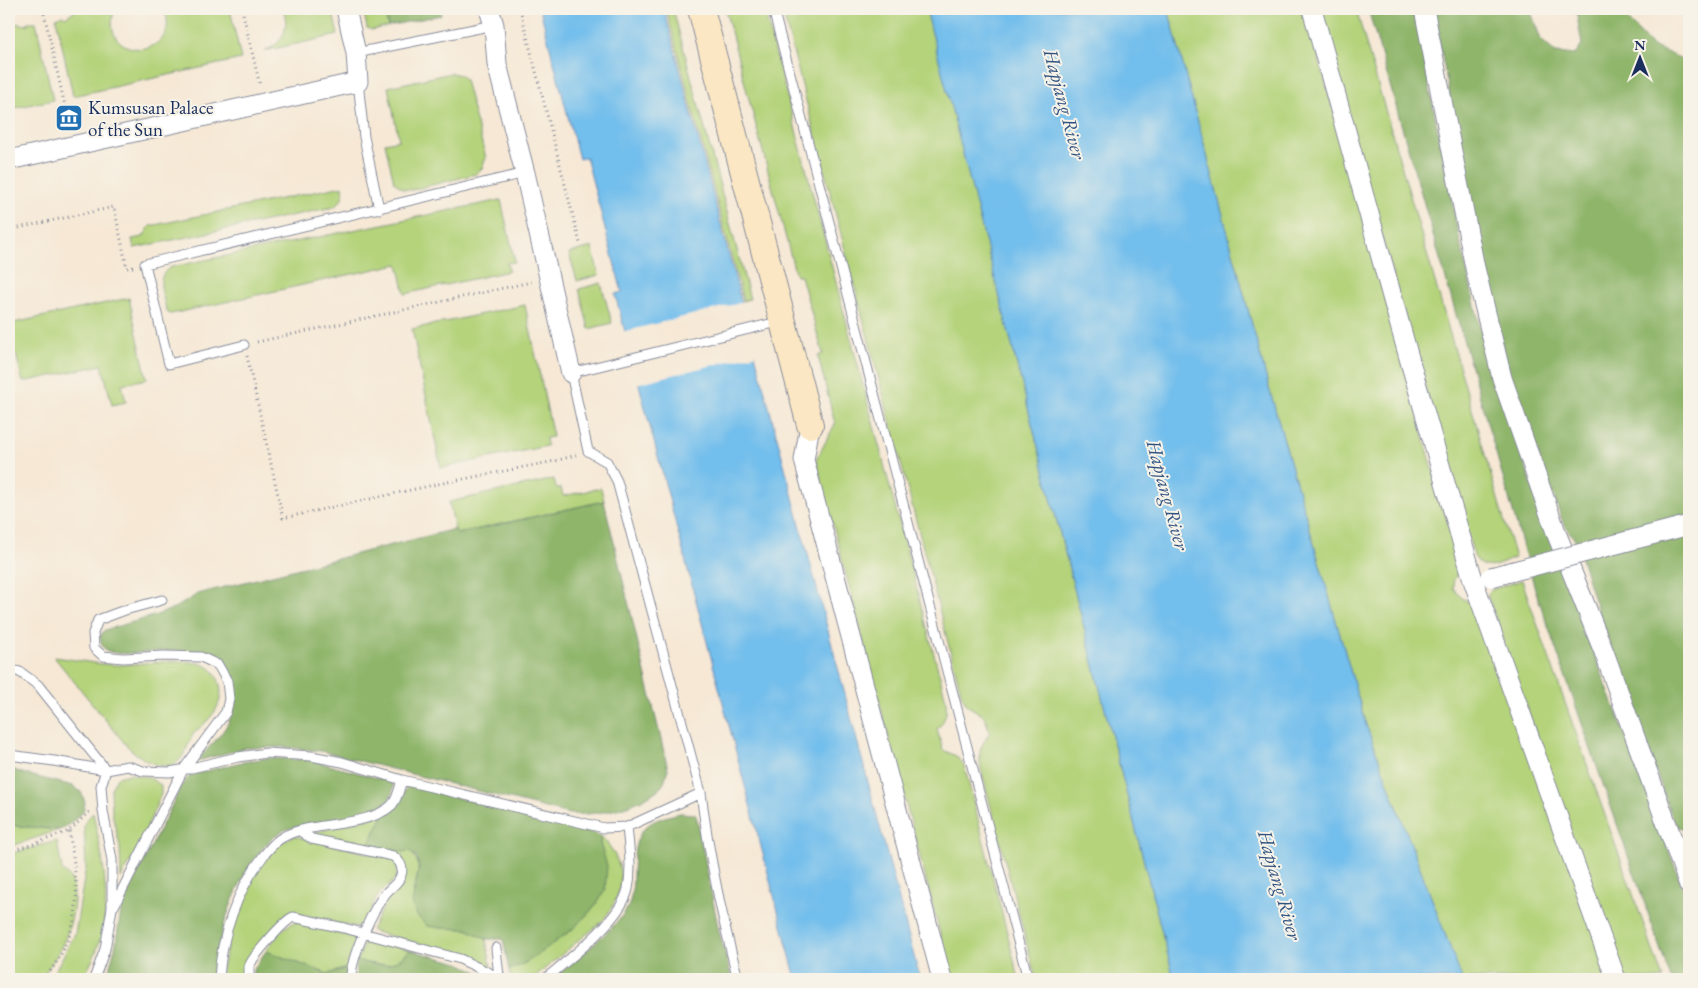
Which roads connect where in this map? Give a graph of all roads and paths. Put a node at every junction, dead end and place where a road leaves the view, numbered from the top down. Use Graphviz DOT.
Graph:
graph roads {
  1 [pos="43,9"];
  2 [pos="242,9"];
  3 [pos="346,9"];
  4 [pos="520,9"];
  5 [pos="701,9"];
  6 [pos="773,9"];
  7 [pos="1312,9"];
  8 [pos="1424,9"];
  9 [pos="492,17"];
  10 [pos="356,52"];
  11 [pos="358,82"];
  12 [pos="264,103"];
  13 [pos="74,146"];
  14 [pos="9,160"];
  15 [pos="525,173"];
  16 [pos="379,209"];
  17 [pos="9,230"];
  18 [pos="580,243"];
  19 [pos="145,264"];
  20 [pos="511,287"];
  21 [pos="770,324"];
  22 [pos="244,345"];
  23 [pos="571,373"];
  24 [pos="810,425"];
  25 [pos="588,451"];
  26 [pos="1689,525"];
  27 [pos="1483,580"];
  28 [pos="162,600"];
  29 [pos="9,669"];
  30 [pos="9,755"];
  31 [pos="106,770"];
  32 [pos="183,770"];
  33 [pos="402,780"];
  34 [pos="701,793"];
  35 [pos="102,799"];
  36 [pos="627,827"];
  37 [pos="69,831"];
  38 [pos="300,831"];
  39 [pos="9,851"];
  40 [pos="1689,885"];
  41 [pos="112,908"];
  42 [pos="364,933"];
  43 [pos="496,948"];
  44 [pos="500,978"];
  45 [pos="44,979"];
  46 [pos="94,979"];
  47 [pos="219,979"];
  48 [pos="249,979"];
  49 [pos="351,979"];
  50 [pos="545,979"];
  51 [pos="738,979"];
  52 [pos="942,979"];
  53 [pos="1028,979"];
  54 [pos="1616,979"];
  1 -- 13 [label="path"];
  2 -- 12 [label="path"];
  3 -- 10 [label="street"];
  4 -- 18 [label="path"];
  5 -- 21 [label="street"];
  6 -- 53 [label="lane"];
  7 -- 27 [label="street"];
  8 -- 40 [label="street"];
  9 -- 10 [label="lane"];
  9 -- 15 [label="street"];
  10 -- 11 [label="street"];
  11 -- 12 [label="street"];
  11 -- 16 [label="lane"];
  12 -- 13 [label="street"];
  13 -- 14 [label="street"];
  15 -- 16 [label="lane"];
  15 -- 23 [label="street"];
  16 -- 19 [label="lane"];
  17 -- 19 [label="path"];
  19 -- 22 [label="lane"];
  20 -- 22 [label="path"];
  21 -- 23 [label="lane"];
  21 -- 24 [label="street"];
  22 -- 25 [label="path"];
  23 -- 25 [label="lane"];
  24 -- 52 [label="street"];
  25 -- 34 [label="lane"];
  26 -- 27 [label="street, bridge"];
  27 -- 54 [label="street"];
  28 -- 32 [label="lane"];
  29 -- 31 [label="lane"];
  30 -- 31 [label="lane"];
  31 -- 32 [label="lane"];
  31 -- 35 [label="lane"];
  32 -- 33 [label="lane"];
  32 -- 41 [label="lane"];
  33 -- 36 [label="lane"];
  33 -- 38 [label="lane"];
  34 -- 36 [label="lane"];
  34 -- 51 [label="lane"];
  35 -- 37 [label="path"];
  35 -- 41 [label="lane"];
  36 -- 50 [label="lane"];
  37 -- 39 [label="path"];
  37 -- 45 [label="path"];
  38 -- 42 [label="lane"];
  38 -- 47 [label="lane"];
  41 -- 46 [label="lane"];
  42 -- 44 [label="lane"];
  42 -- 48 [label="lane"];
  42 -- 49 [label="lane"];
  43 -- 44 [label="lane"];
}
